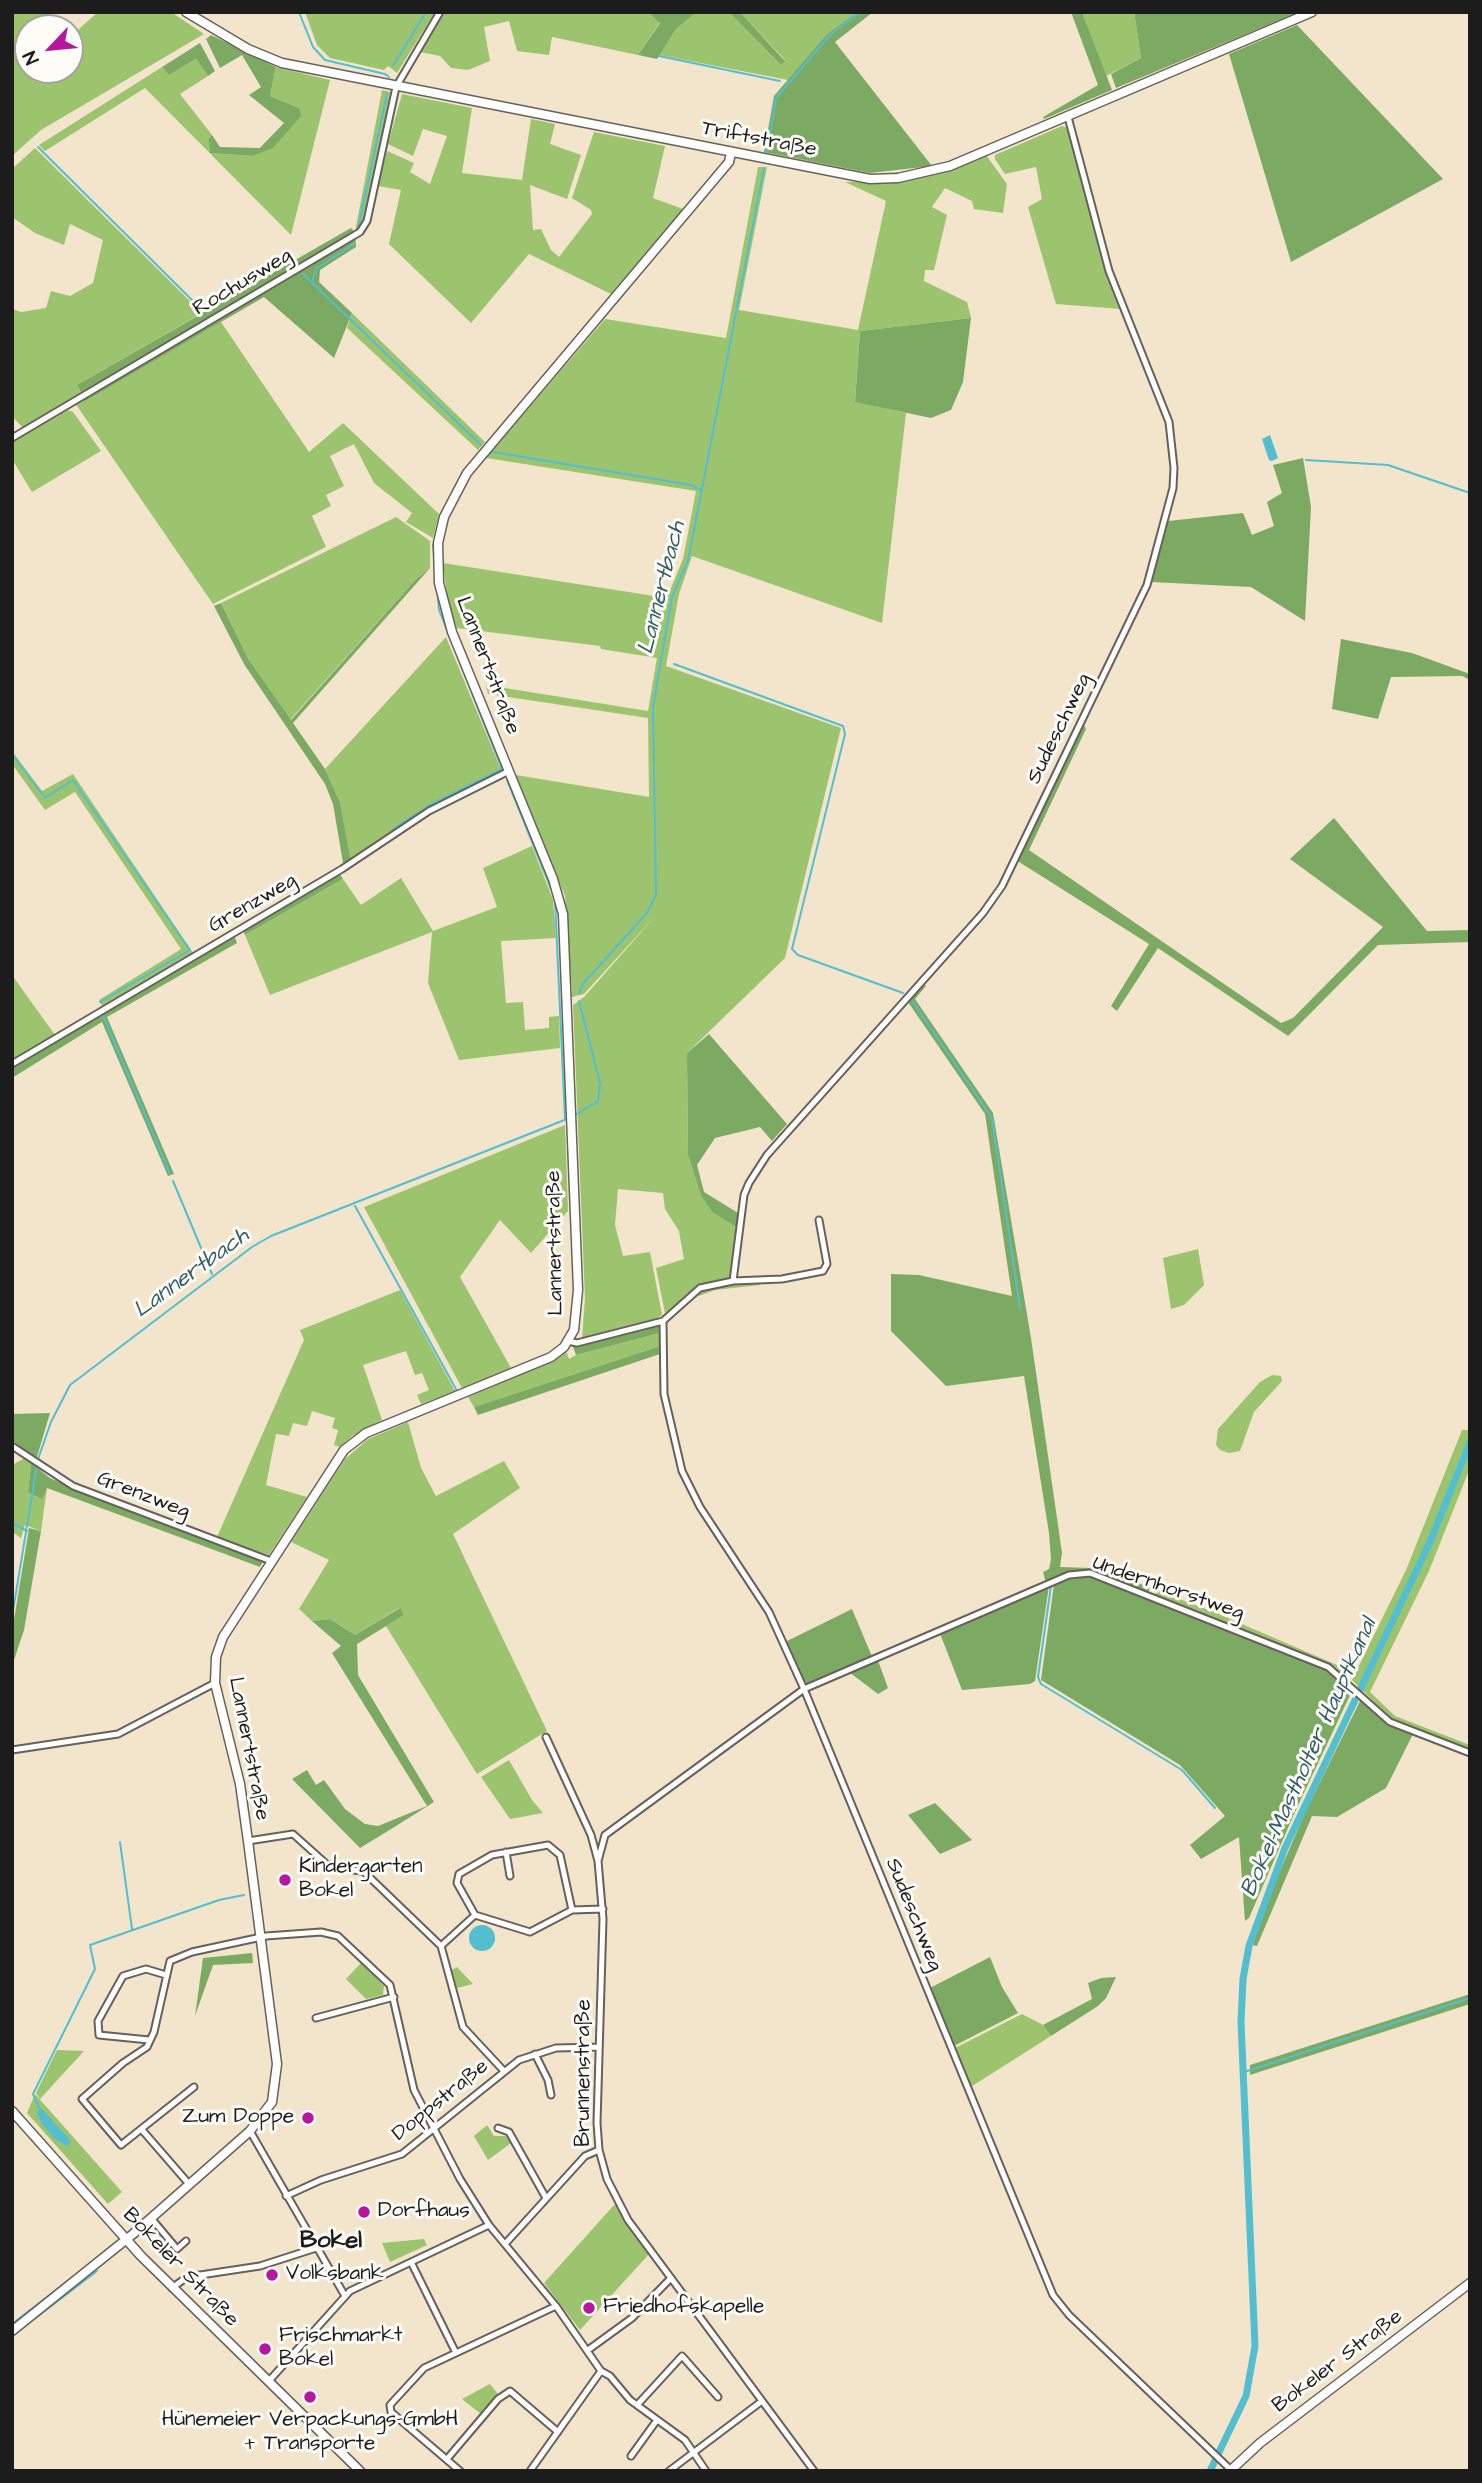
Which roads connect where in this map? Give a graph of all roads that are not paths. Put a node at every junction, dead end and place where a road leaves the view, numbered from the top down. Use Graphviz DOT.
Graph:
graph roads {
  1 [pos="186,12"];
  2 [pos="440,12"];
  3 [pos="1312,12"];
  4 [pos="396,87"];
  5 [pos="1068,117"];
  6 [pos="731,153"];
  7 [pos="12,438"];
  8 [pos="509,771"];
  9 [pos="12,1064"];
  10 [pos="818,1220"];
  11 [pos="733,1281"];
  12 [pos="663,1321"];
  13 [pos="568,1341"];
  14 [pos="12,1446"];
  15 [pos="271,1561"];
  16 [pos="215,1684"];
  17 [pos="804,1689"];
  18 [pos="546,1737"];
  19 [pos="12,1750"];
  20 [pos="1470,1753"];
  21 [pos="590,1835"];
  22 [pos="605,1835"];
  23 [pos="247,1841"];
  24 [pos="506,1852"];
  25 [pos="598,1861"];
  26 [pos="510,1876"];
  27 [pos="603,1909"];
  28 [pos="572,1910"];
  29 [pos="475,1915"];
  30 [pos="260,1938"];
  31 [pos="441,1947"];
  32 [pos="166,1975"];
  33 [pos="394,1997"];
  34 [pos="316,2018"];
  35 [pos="149,2040"];
  36 [pos="599,2047"];
  37 [pos="535,2054"];
  38 [pos="503,2070"];
  39 [pos="194,2087"];
  40 [pos="551,2095"];
  41 [pos="12,2111"];
  42 [pos="498,2128"];
  43 [pos="143,2131"];
  44 [pos="250,2131"];
  45 [pos="434,2132"];
  46 [pos="599,2150"];
  47 [pos="190,2183"];
  48 [pos="286,2196"];
  49 [pos="546,2198"];
  50 [pos="151,2218"];
  51 [pos="489,2225"];
  52 [pos="126,2239"];
  53 [pos="186,2241"];
  54 [pos="505,2244"];
  55 [pos="316,2248"];
  56 [pos="411,2262"];
  57 [pos="671,2278"];
  58 [pos="1470,2283"];
  59 [pos="172,2288"];
  60 [pos="345,2296"];
  61 [pos="556,2306"];
  62 [pos="12,2331"];
  63 [pos="588,2350"];
  64 [pos="456,2353"];
  65 [pos="601,2371"];
  66 [pos="268,2382"];
  67 [pos="718,2397"];
  68 [pos="762,2401"];
  69 [pos="638,2404"];
  70 [pos="657,2420"];
  71 [pos="558,2432"];
  72 [pos="693,2451"];
  73 [pos="631,2456"];
  74 [pos="447,2459"];
  75 [pos="1228,2469"];
  76 [pos="360,2471"];
  77 [pos="460,2471"];
  78 [pos="530,2471"];
  79 [pos="669,2471"];
  80 [pos="706,2471"];
  81 [pos="814,2471"];
  1 -- 4 [label="street, Triftstraße"];
  2 -- 4 [label="street, Rochusweg"];
  3 -- 5 [label="street, Triftstraße"];
  4 -- 6 [label="street, Triftstraße"];
  4 -- 7 [label="street, Rochusweg"];
  5 -- 6 [label="street, Triftstraße"];
  5 -- 11 [label="street, Sudeschweg"];
  6 -- 8 [label="street, Lannertstraße"];
  8 -- 9 [label="street, Grenzweg"];
  8 -- 13 [label="street, Lannertstraße"];
  10 -- 11 [label="street"];
  11 -- 12 [label="street"];
  12 -- 13 [label="street"];
  12 -- 17 [label="street, Sudeschweg"];
  13 -- 15 [label="street, Lannertstraße"];
  14 -- 15 [label="street, Grenzweg"];
  15 -- 16 [label="street, Lannertstraße"];
  16 -- 19 [label="street"];
  16 -- 23 [label="street, Lannertstraße"];
  17 -- 20 [label="street, Undernhorstweg"];
  17 -- 22 [label="street"];
  17 -- 75 [label="street, Sudeschweg"];
  18 -- 21 [label="street, Brunnenstraße"];
  21 -- 22 [label="street"];
  21 -- 25 [label="street, Brunnenstraße"];
  22 -- 25 [label="street, Brunnenstraße"];
  23 -- 30 [label="street, Lannertstraße"];
  23 -- 31 [label="street"];
  24 -- 26 [label="street"];
  24 -- 28 [label="street"];
  24 -- 29 [label="street"];
  25 -- 27 [label="street, Brunnenstraße"];
  27 -- 28 [label="street"];
  27 -- 36 [label="street, Brunnenstraße"];
  28 -- 29 [label="street"];
  29 -- 31 [label="street"];
  30 -- 32 [label="street"];
  30 -- 33 [label="street"];
  30 -- 44 [label="street, Lannertstraße"];
  31 -- 38 [label="street"];
  32 -- 35 [label="street"];
  32 -- 35 [label="street"];
  33 -- 34 [label="street"];
  33 -- 45 [label="street"];
  35 -- 43 [label="street"];
  36 -- 37 [label="street, Doppstraße"];
  36 -- 46 [label="street, Brunnenstraße"];
  37 -- 38 [label="street, Doppstraße"];
  37 -- 40 [label="street"];
  38 -- 45 [label="street, Doppstraße"];
  39 -- 43 [label="street"];
  41 -- 52 [label="street, Bokeler Straße"];
  42 -- 49 [label="street"];
  43 -- 47 [label="street"];
  44 -- 47 [label="street, Lannertstraße"];
  44 -- 48 [label="street"];
  45 -- 48 [label="street, Doppstraße"];
  45 -- 51 [label="street"];
  46 -- 49 [label="street"];
  46 -- 57 [label="street, Brunnenstraße"];
  47 -- 50 [label="street, Lannertstraße"];
  48 -- 55 [label="street"];
  49 -- 54 [label="street"];
  50 -- 52 [label="street, Lannertstraße"];
  50 -- 53 [label="street"];
  51 -- 54 [label="street"];
  51 -- 56 [label="street"];
  52 -- 59 [label="street, Bokeler Straße"];
  52 -- 62 [label="street, Lannertstraße"];
  54 -- 61 [label="street"];
  55 -- 59 [label="street"];
  55 -- 60 [label="street"];
  56 -- 60 [label="street"];
  56 -- 64 [label="street"];
  57 -- 63 [label="street"];
  57 -- 68 [label="street, Brunnenstraße"];
  58 -- 75 [label="street, Bokeler Straße"];
  59 -- 66 [label="street, Bokeler Straße"];
  60 -- 66 [label="street"];
  61 -- 63 [label="street"];
  61 -- 64 [label="street"];
  63 -- 65 [label="street"];
  64 -- 74 [label="street"];
  65 -- 69 [label="street"];
  65 -- 71 [label="street"];
  66 -- 76 [label="street, Bokeler Straße"];
  67 -- 69 [label="street"];
  68 -- 72 [label="street"];
  68 -- 81 [label="street, Brunnenstraße"];
  69 -- 70 [label="street"];
  70 -- 72 [label="street"];
  70 -- 73 [label="street"];
  71 -- 74 [label="street"];
  71 -- 78 [label="street"];
  72 -- 79 [label="street"];
  72 -- 80 [label="street"];
  74 -- 77 [label="street"];
}
